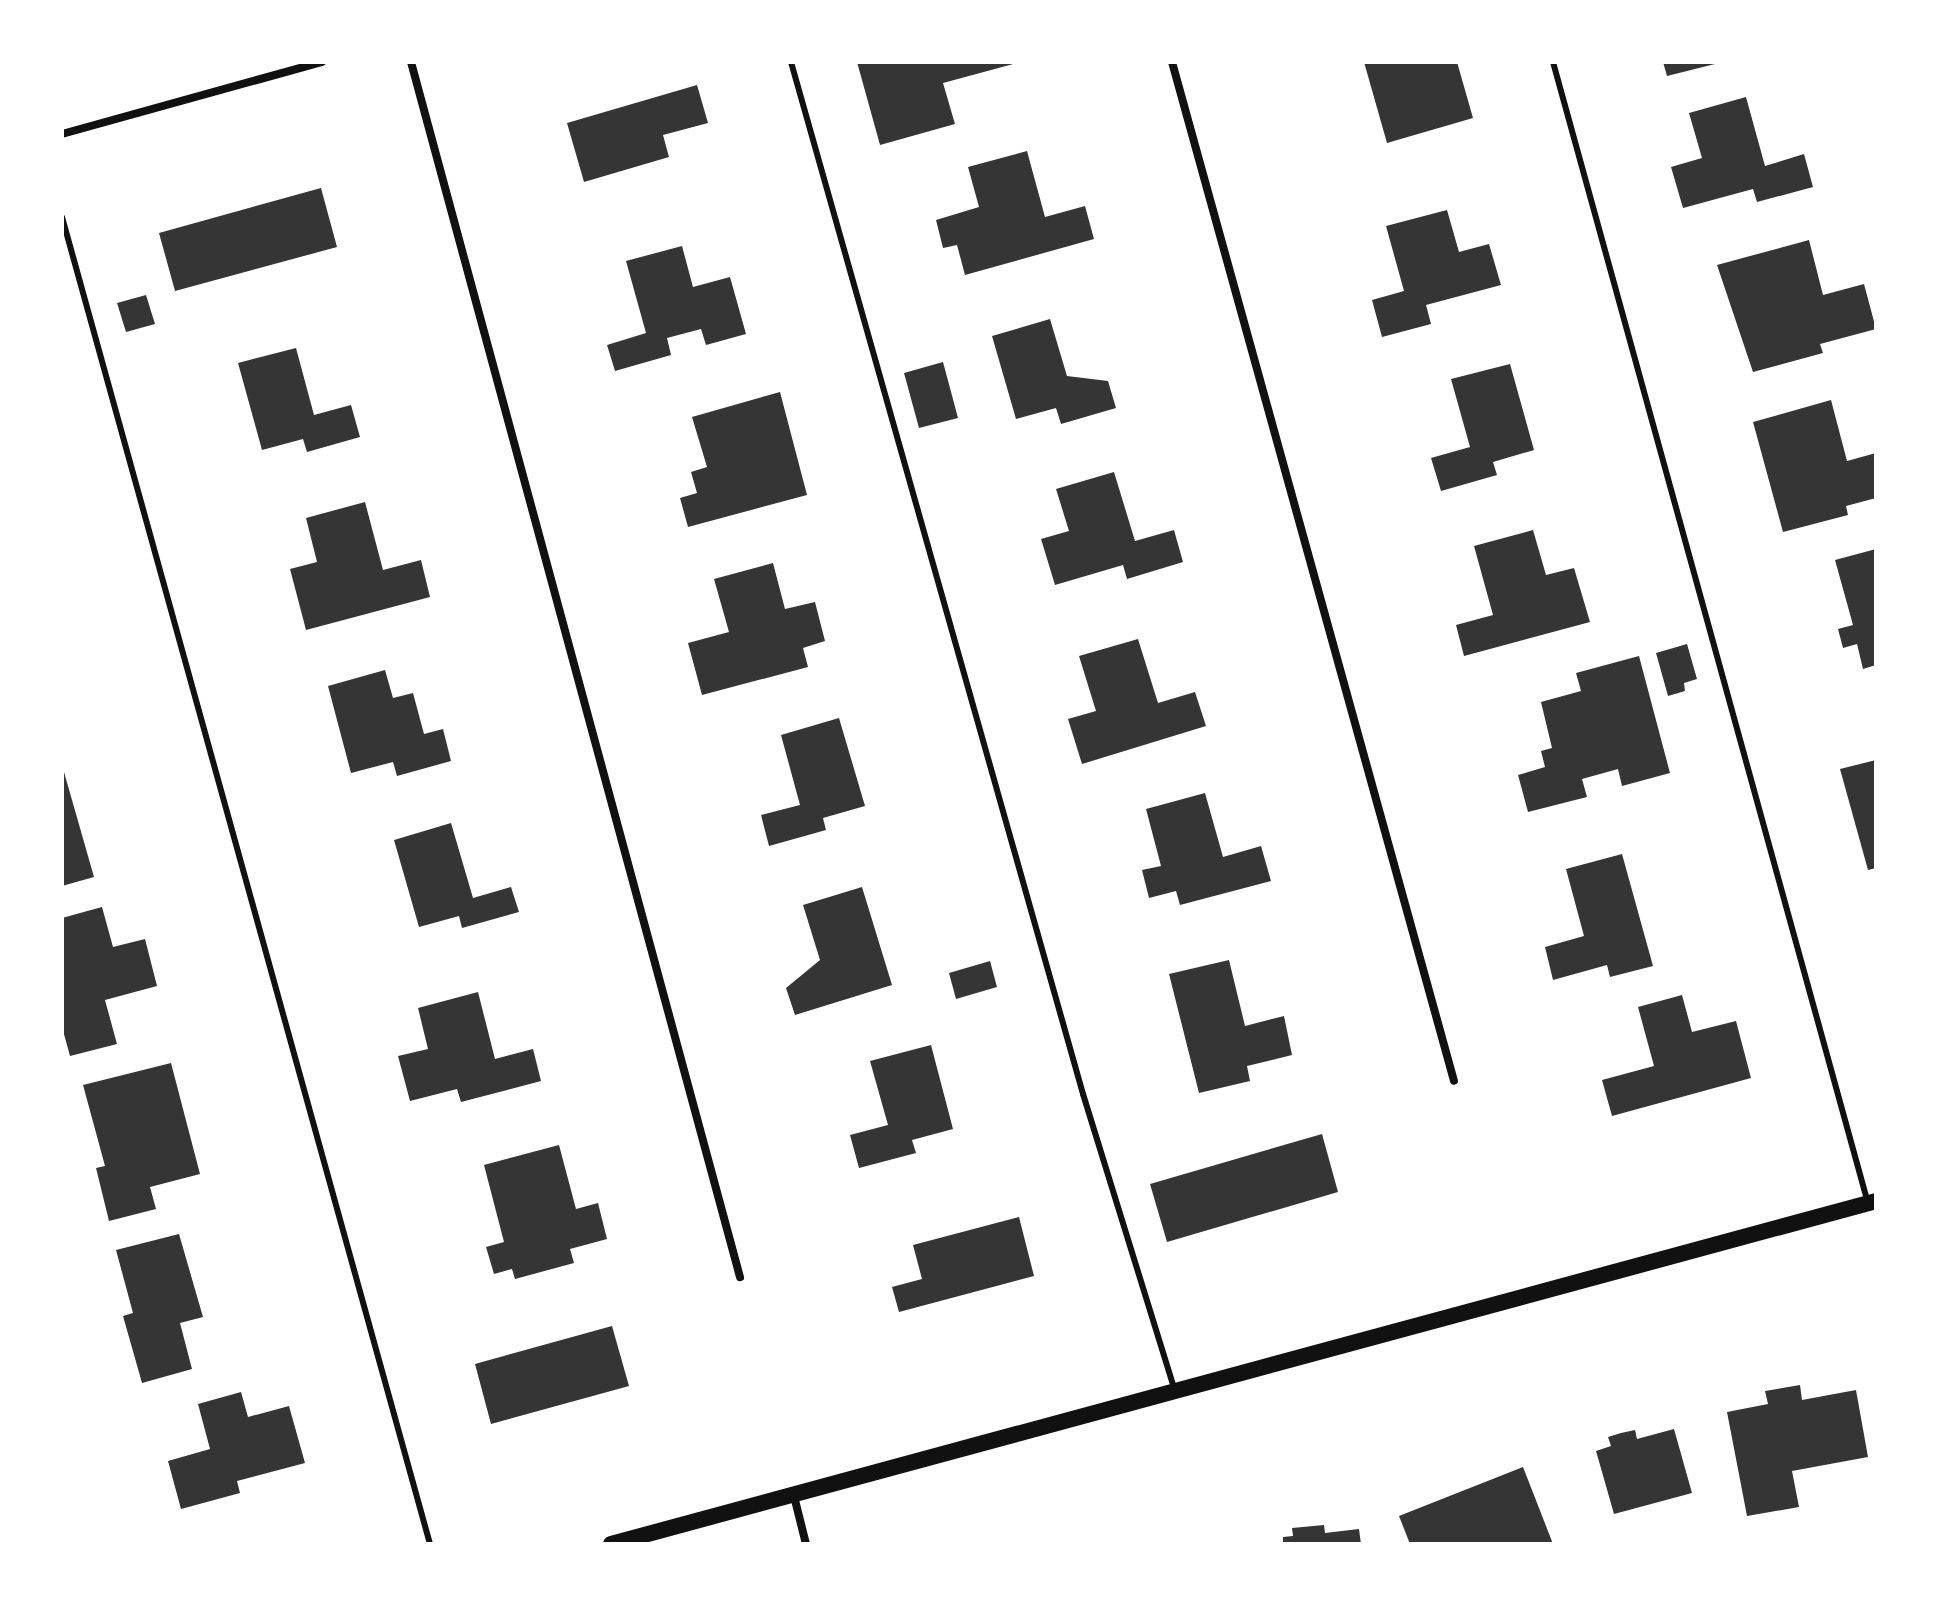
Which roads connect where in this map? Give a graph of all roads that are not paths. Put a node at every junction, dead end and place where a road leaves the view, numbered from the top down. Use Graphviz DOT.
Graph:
graph roads {
  1 [pos="322,62"];
  2 [pos="411,62"];
  3 [pos="791,62"];
  4 [pos="1172,62"];
  5 [pos="1553,62"];
  6 [pos="62,134"];
  7 [pos="62,217"];
  8 [pos="1454,1081"];
  9 [pos="1872,1202"];
  10 [pos="740,1277"];
  11 [pos="1175,1391"];
  12 [pos="794,1496"];
  13 [pos="430,1544"];
  14 [pos="611,1544"];
  15 [pos="806,1544"];
  1 -- 6 [label="street"];
  2 -- 10 [label="street"];
  3 -- 11 [label="lane"];
  4 -- 8 [label="street"];
  5 -- 9 [label="lane"];
  7 -- 13 [label="lane"];
  9 -- 11 [label="main road"];
  11 -- 12 [label="main road"];
  12 -- 14 [label="main road"];
  12 -- 15 [label="street"];
}
